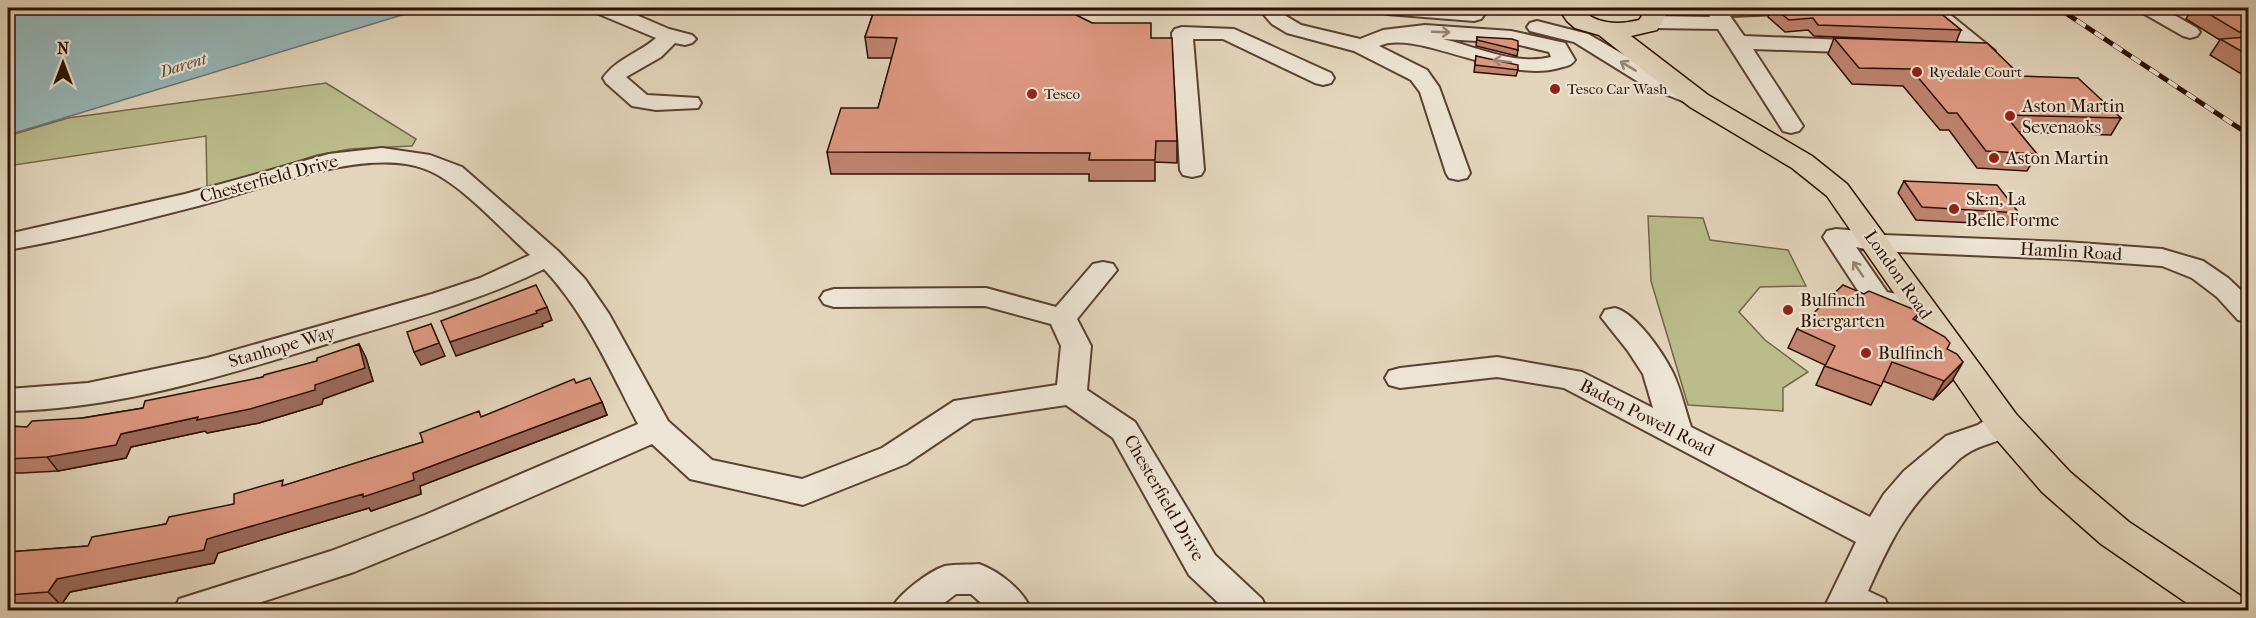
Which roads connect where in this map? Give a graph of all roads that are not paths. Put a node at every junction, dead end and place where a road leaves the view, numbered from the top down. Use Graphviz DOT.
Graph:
graph roads {
  1 [pos="601,8"];
  2 [pos="1140,8"];
  3 [pos="1154,8"];
  4 [pos="1268,8"];
  5 [pos="1387,8"];
  6 [pos="1782,8"];
  7 [pos="2148,8"];
  8 [pos="1933,10"];
  9 [pos="1718,14"];
  10 [pos="1481,16"];
  11 [pos="1586,19"];
  12 [pos="1648,19"];
  13 [pos="2190,32"];
  14 [pos="672,36"];
  15 [pos="1383,36"];
  16 [pos="1738,42"];
  17 [pos="642,45"];
  18 [pos="1362,46"];
  19 [pos="1890,48"];
  20 [pos="1937,50"];
  21 [pos="1984,51"];
  22 [pos="1650,61"];
  23 [pos="2004,64"];
  24 [pos="1323,78"];
  25 [pos="1699,101"];
  26 [pos="690,103"];
  27 [pos="1791,126"];
  28 [pos="1192,170"];
  29 [pos="1458,172"];
  30 [pos="1873,241"];
  31 [pos="8,242"];
  32 [pos="548,257"];
  33 [pos="1102,270"];
  34 [pos="834,298"];
  35 [pos="2248,313"];
  36 [pos="1615,317"];
  37 [pos="1062,318"];
  38 [pos="1400,378"];
  39 [pos="1071,394"];
  40 [pos="8,400"];
  41 [pos="2003,423"];
  42 [pos="656,429"];
  43 [pos="1677,433"];
  44 [pos="1876,536"];
  45 [pos="1854,606"];
  46 [pos="192,610"];
  47 [pos="909,610"];
  48 [pos="1013,610"];
  49 [pos="1249,610"];
  50 [pos="2229,610"];
  1 -- 14 [label="street"];
  2 -- 3 [label="street"];
  4 -- 18 [label="street"];
  5 -- 10 [label="street"];
  6 -- 9 [label="street"];
  7 -- 13 [label="street"];
  8 -- 21 [label="street"];
  9 -- 12 [label="street"];
  9 -- 16 [label="street"];
  10 -- 11 [label="street"];
  25 -- 10 [label="street, one-way"];
  11 -- 12 [label="main road"];
  11 -- 22 [label="main road, London Road"];
  12 -- 22 [label="main road"];
  14 -- 17 [label="street"];
  14 -- 26 [label="street"];
  15 -- 15 [label="street, one-way"];
  15 -- 18 [label="street"];
  16 -- 19 [label="street"];
  16 -- 27 [label="street"];
  18 -- 29 [label="street"];
  20 -- 21 [label="street"];
  21 -- 23 [label="street"];
  22 -- 25 [label="main road, London Road"];
  24 -- 28 [label="street"];
  25 -- 30 [label="main road, London Road"];
  30 -- 35 [label="street, Hamlin Road"];
  30 -- 41 [label="main road, London Road"];
  31 -- 32 [label="street, Chesterfield Drive"];
  32 -- 40 [label="street, Stanhope Way"];
  32 -- 42 [label="street, Chesterfield Drive"];
  33 -- 37 [label="street"];
  34 -- 37 [label="street"];
  36 -- 43 [label="street"];
  37 -- 39 [label="street"];
  38 -- 43 [label="street, Baden Powell Road"];
  39 -- 42 [label="street, Chesterfield Drive"];
  39 -- 49 [label="street, Chesterfield Drive"];
  41 -- 44 [label="street"];
  41 -- 50 [label="main road, London Road"];
  42 -- 46 [label="street"];
  43 -- 44 [label="street, Baden Powell Road"];
  44 -- 45 [label="street"];
  47 -- 48 [label="street"];
}
